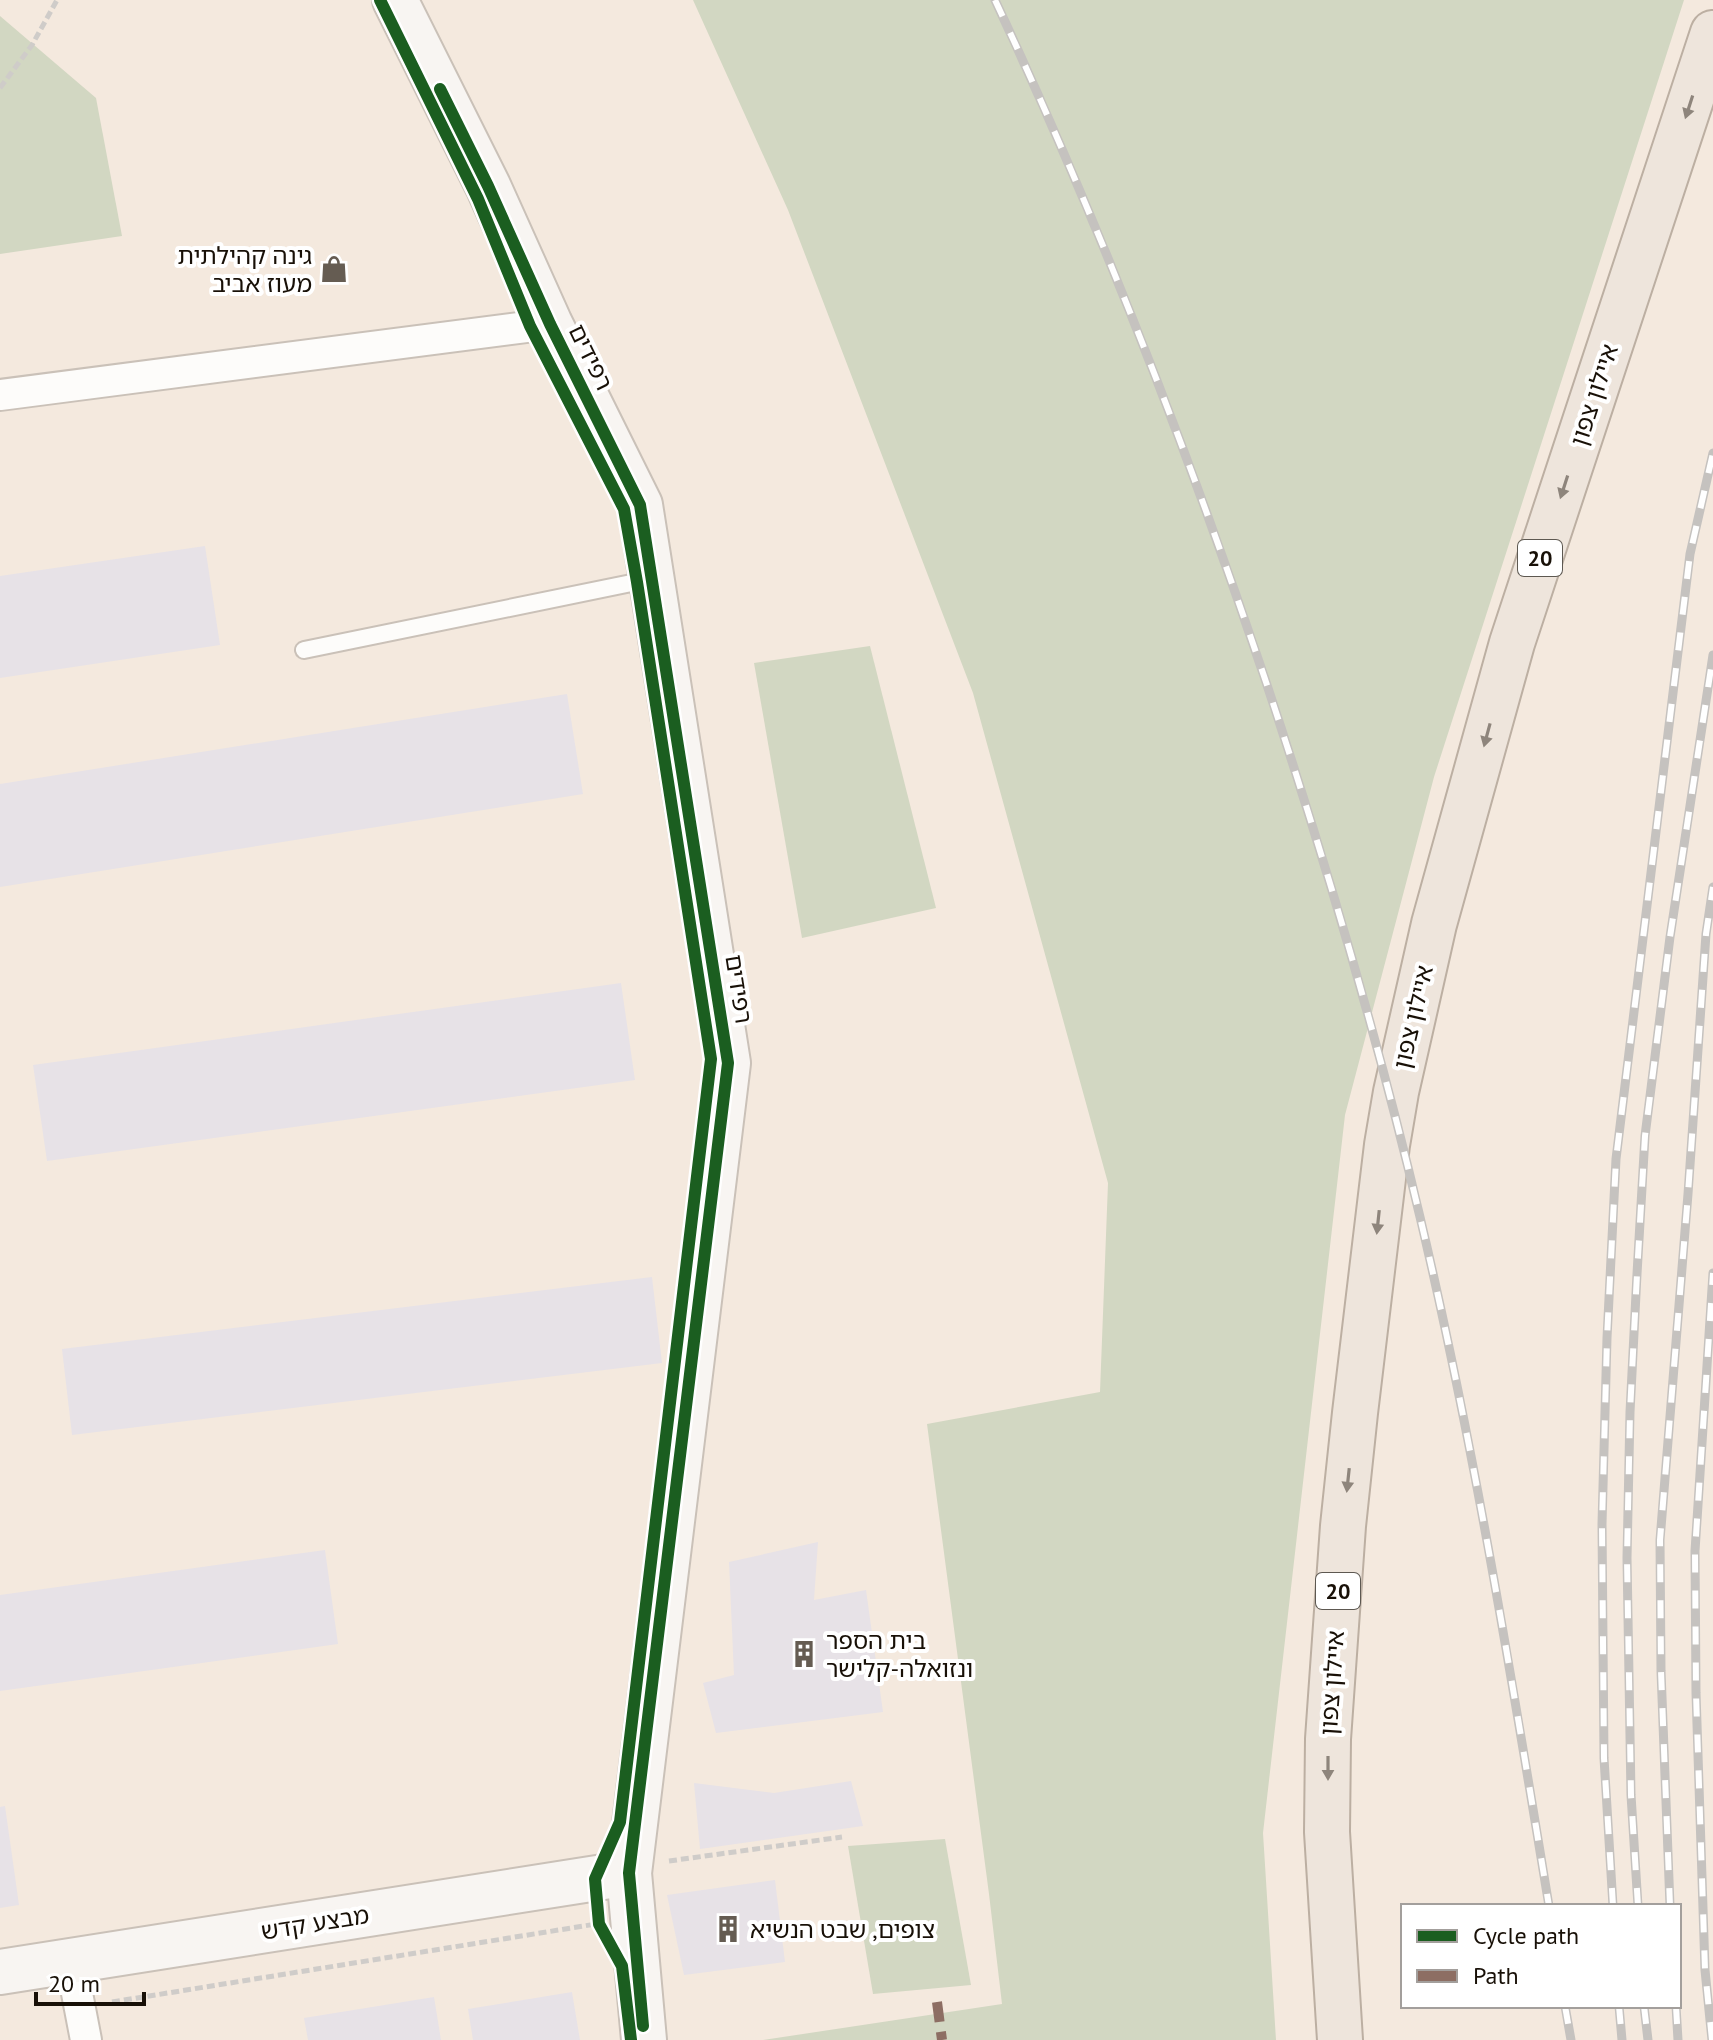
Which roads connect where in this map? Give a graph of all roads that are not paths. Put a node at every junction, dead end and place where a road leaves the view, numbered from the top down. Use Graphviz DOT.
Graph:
graph roads {
  1 [pos="395,0"];
  2 [pos="1713,33"];
  3 [pos="550,324"];
  4 [pos="0,374"];
  5 [pos="40,389"];
  6 [pos="0,395"];
  7 [pos="652,579"];
  8 [pos="304,650"];
  9 [pos="629,1873"];
  10 [pos="71,1962"];
  11 [pos="0,1972"];
  12 [pos="86,2040"];
  13 [pos="644,2040"];
  14 [pos="1340,2040"];
  1 -- 3 [label="street, רפידים"];
  2 -- 14 [label="highway, איילון צפון / 20, one-way"];
  3 -- 5 [label="street, רפידים"];
  3 -- 7 [label="street, רפידים"];
  4 -- 5 [label="street, רפידים"];
  5 -- 6 [label="street, רפידים"];
  7 -- 8 [label="lane"];
  7 -- 9 [label="street, רפידים"];
  9 -- 10 [label="street, מבצע קדש"];
  9 -- 13 [label="street, רפידים"];
  10 -- 11 [label="street, מבצע קדש"];
  10 -- 12 [label="street"];
}
